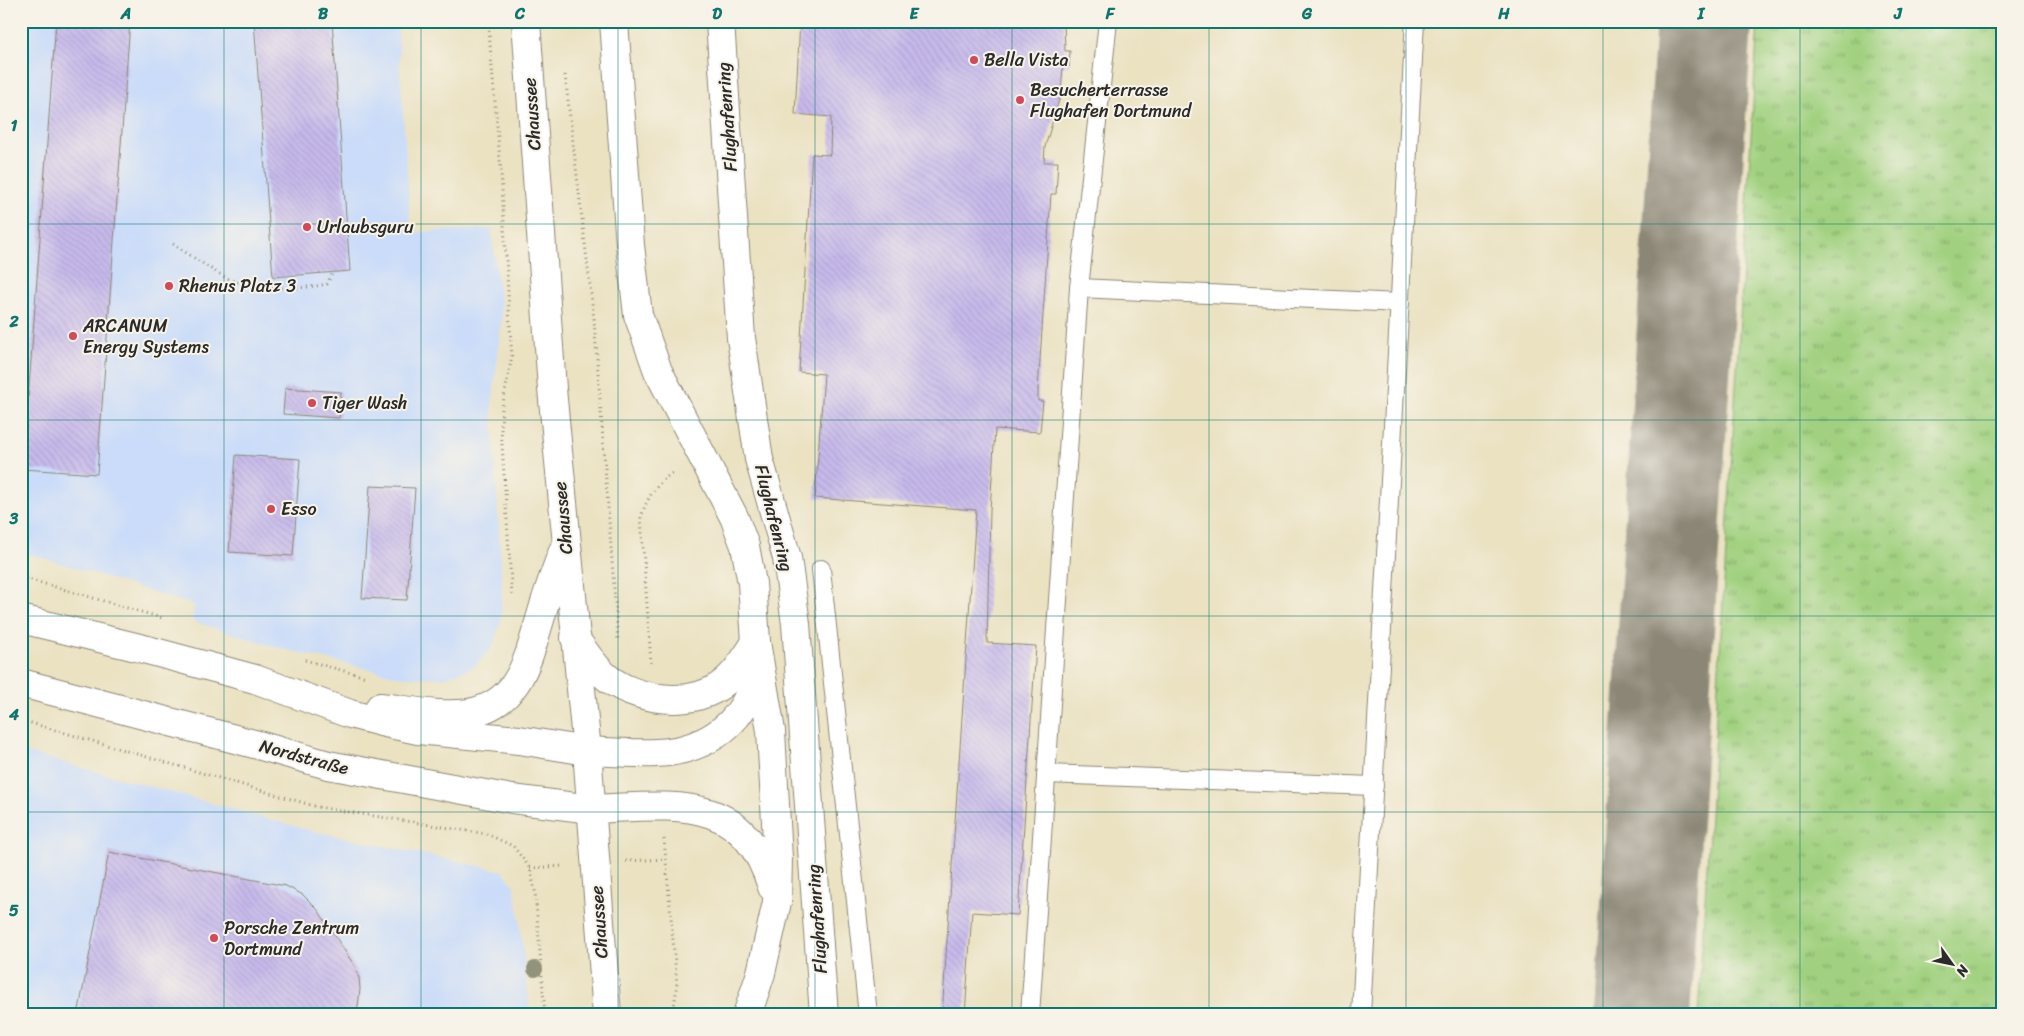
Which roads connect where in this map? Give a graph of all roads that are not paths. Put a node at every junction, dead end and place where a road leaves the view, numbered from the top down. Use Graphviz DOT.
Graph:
graph roads {
  1 [pos="526,21"];
  2 [pos="614,21"];
  3 [pos="720,21"];
  4 [pos="1108,21"];
  5 [pos="1415,21"];
  6 [pos="1079,288"];
  7 [pos="1400,303"];
  8 [pos="565,543"];
  9 [pos="821,570"];
  10 [pos="21,619"];
  11 [pos="574,638"];
  12 [pos="756,642"];
  13 [pos="21,683"];
  14 [pos="314,699"];
  15 [pos="587,751"];
  16 [pos="1046,774"];
  17 [pos="1374,786"];
  18 [pos="591,809"];
  19 [pos="777,902"];
  20 [pos="606,1015"];
  21 [pos="747,1015"];
  22 [pos="824,1015"];
  23 [pos="868,1015"];
  24 [pos="1030,1015"];
  25 [pos="1361,1015"];
  1 -- 8 [label="street, Chaussee"];
  2 -- 12 [label="street, Flughafenring"];
  3 -- 22 [label="street, Flughafenring"];
  4 -- 6 [label="lane"];
  5 -- 7 [label="lane"];
  6 -- 7 [label="lane"];
  6 -- 16 [label="lane"];
  7 -- 17 [label="lane"];
  8 -- 11 [label="street, Chaussee"];
  8 -- 14 [label="street"];
  9 -- 23 [label="lane"];
  10 -- 14 [label="street"];
  11 -- 12 [label="street"];
  11 -- 15 [label="street, Chaussee"];
  12 -- 15 [label="street, Flughafenring"];
  12 -- 19 [label="street, Flughafenring"];
  13 -- 18 [label="street, Nordstraße"];
  14 -- 15 [label="street"];
  15 -- 18 [label="street, Chaussee"];
  16 -- 17 [label="lane"];
  16 -- 24 [label="lane"];
  17 -- 25 [label="lane"];
  18 -- 19 [label="street"];
  18 -- 20 [label="street, Chaussee"];
  19 -- 21 [label="street, Flughafenring"];
}
